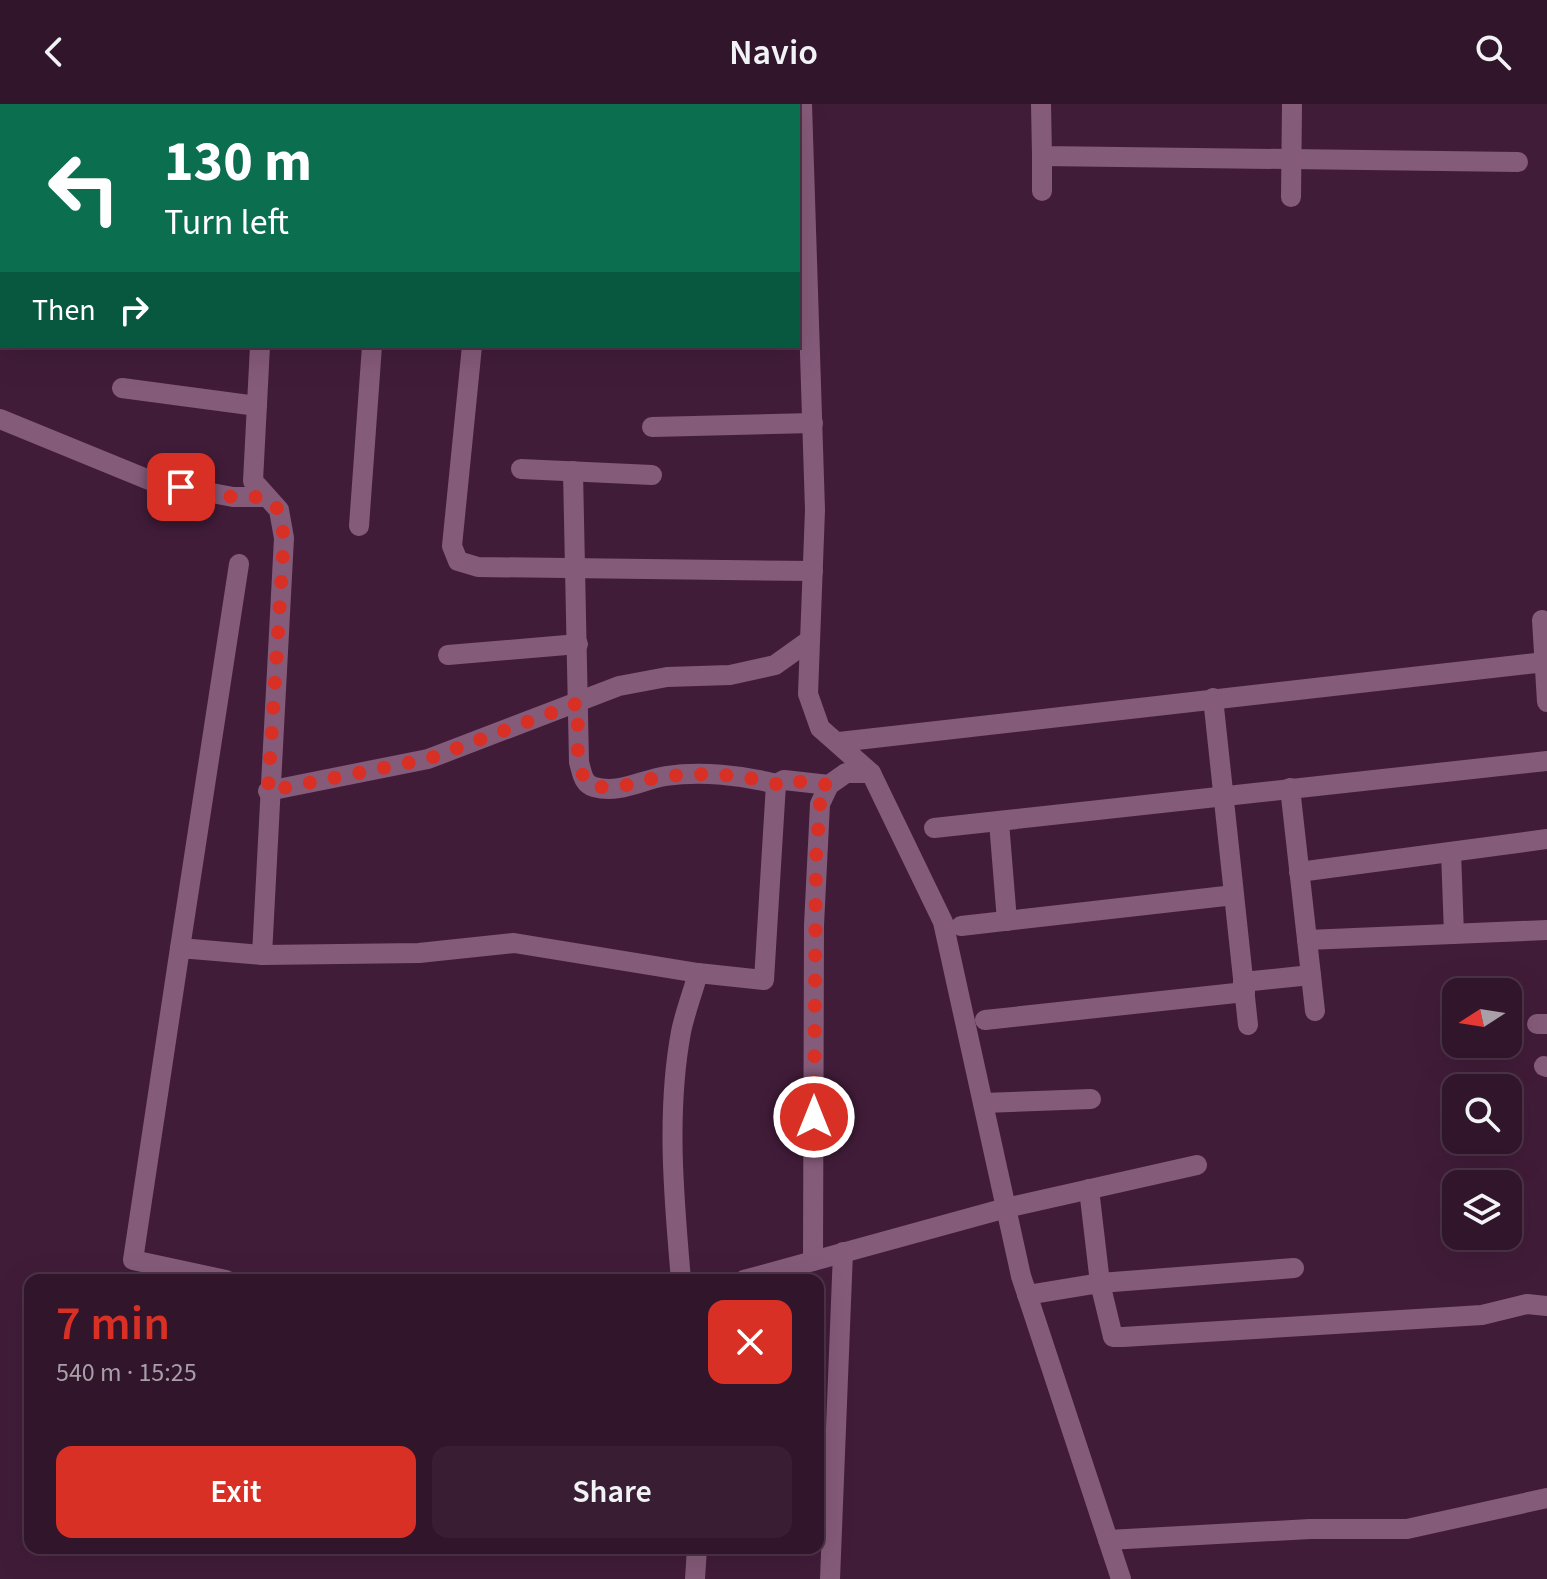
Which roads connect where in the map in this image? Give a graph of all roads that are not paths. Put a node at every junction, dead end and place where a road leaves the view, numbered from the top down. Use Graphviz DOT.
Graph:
graph roads {
  1 [pos="1041,104"];
  2 [pos="1292,104"];
  3 [pos="801,106"];
  4 [pos="1042,156"];
  5 [pos="1292,161"];
  6 [pos="1518,162"];
  7 [pos="1042,191"];
  8 [pos="1291,197"];
  9 [pos="260,348"];
  10 [pos="372,348"];
  11 [pos="472,348"];
  12 [pos="122,388"];
  13 [pos="257,406"];
  14 [pos="0,419"];
  15 [pos="813,423"];
  16 [pos="652,427"];
  17 [pos="521,469"];
  18 [pos="573,471"];
  19 [pos="652,475"];
  20 [pos="264,497"];
  21 [pos="359,526"];
  22 [pos="239,564"];
  23 [pos="577,569"];
  24 [pos="813,571"];
  25 [pos="1542,620"];
  26 [pos="810,640"];
  27 [pos="578,644"];
  28 [pos="448,655"];
  29 [pos="1545,662"];
  30 [pos="1213,698"];
  31 [pos="1547,702"];
  32 [pos="578,703"];
  33 [pos="839,742"];
  34 [pos="1547,761"];
  35 [pos="871,773"];
  36 [pos="776,784"];
  37 [pos="829,785"];
  38 [pos="1290,788"];
  39 [pos="268,791"];
  40 [pos="1223,795"];
  41 [pos="999,822"];
  42 [pos="934,828"];
  43 [pos="1547,839"];
  44 [pos="1451,852"];
  45 [pos="1299,872"];
  46 [pos="1234,895"];
  47 [pos="1007,921"];
  48 [pos="961,926"];
  49 [pos="1547,930"];
  50 [pos="1454,934"];
  51 [pos="1307,940"];
  52 [pos="180,948"];
  53 [pos="262,955"];
  54 [pos="698,973"];
  55 [pos="1311,975"];
  56 [pos="1244,987"];
  57 [pos="1315,1011"];
  58 [pos="985,1020"];
  59 [pos="1248,1025"];
  60 [pos="1091,1099"];
  61 [pos="983,1103"];
  62 [pos="1197,1165"];
  63 [pos="1089,1189"];
  64 [pos="1006,1208"];
  65 [pos="843,1252"];
  66 [pos="813,1261"];
  67 [pos="1294,1268"];
  68 [pos="198,1274"];
  69 [pos="680,1274"];
  70 [pos="766,1274"];
  71 [pos="1100,1283"];
  72 [pos="1027,1295"];
  73 [pos="1547,1306"];
  74 [pos="1547,1498"];
  75 [pos="1108,1540"];
  76 [pos="697,1554"];
  77 [pos="695,1579"];
  78 [pos="830,1579"];
  79 [pos="1121,1579"];
  1 -- 4 [label="street"];
  2 -- 5 [label="street"];
  3 -- 15 [label="street"];
  4 -- 5 [label="street"];
  4 -- 7 [label="street"];
  5 -- 6 [label="street"];
  5 -- 8 [label="street"];
  9 -- 13 [label="street"];
  10 -- 21 [label="street"];
  11 -- 23 [label="street"];
  12 -- 13 [label="street"];
  13 -- 20 [label="street"];
  14 -- 20 [label="street"];
  15 -- 16 [label="street"];
  15 -- 24 [label="street"];
  17 -- 18 [label="street"];
  18 -- 19 [label="street"];
  18 -- 23 [label="street"];
  20 -- 39 [label="street"];
  22 -- 52 [label="street"];
  23 -- 24 [label="street"];
  23 -- 27 [label="street"];
  24 -- 26 [label="street"];
  25 -- 29 [label="street"];
  26 -- 32 [label="street"];
  26 -- 33 [label="street"];
  27 -- 28 [label="street"];
  27 -- 32 [label="street"];
  29 -- 30 [label="street"];
  29 -- 31 [label="street"];
  30 -- 33 [label="street"];
  30 -- 40 [label="street"];
  32 -- 36 [label="street"];
  32 -- 39 [label="street"];
  33 -- 35 [label="street"];
  34 -- 38 [label="street"];
  35 -- 37 [label="street"];
  35 -- 61 [label="street"];
  36 -- 37 [label="street"];
  36 -- 54 [label="street"];
  37 -- 66 [label="street"];
  38 -- 40 [label="street"];
  38 -- 45 [label="street"];
  39 -- 53 [label="street"];
  40 -- 41 [label="street"];
  40 -- 46 [label="street"];
  41 -- 42 [label="street"];
  41 -- 47 [label="street"];
  43 -- 44 [label="street"];
  44 -- 45 [label="street"];
  44 -- 50 [label="street"];
  45 -- 51 [label="street"];
  46 -- 47 [label="street"];
  46 -- 56 [label="street"];
  47 -- 48 [label="street"];
  49 -- 50 [label="street"];
  50 -- 51 [label="street"];
  51 -- 55 [label="street"];
  52 -- 53 [label="street"];
  52 -- 68 [label="street"];
  53 -- 54 [label="street"];
  54 -- 69 [label="street"];
  55 -- 56 [label="street"];
  55 -- 57 [label="street"];
  56 -- 58 [label="street"];
  56 -- 59 [label="street"];
  60 -- 61 [label="street"];
  61 -- 64 [label="street"];
  62 -- 63 [label="street"];
  63 -- 64 [label="street"];
  63 -- 71 [label="street"];
  64 -- 65 [label="street"];
  64 -- 72 [label="street"];
  65 -- 66 [label="street"];
  65 -- 78 [label="street"];
  66 -- 70 [label="street"];
  67 -- 71 [label="street"];
  71 -- 72 [label="street"];
  71 -- 73 [label="street"];
  72 -- 75 [label="street"];
  74 -- 75 [label="street"];
  75 -- 79 [label="street"];
  76 -- 77 [label="street"];
}
